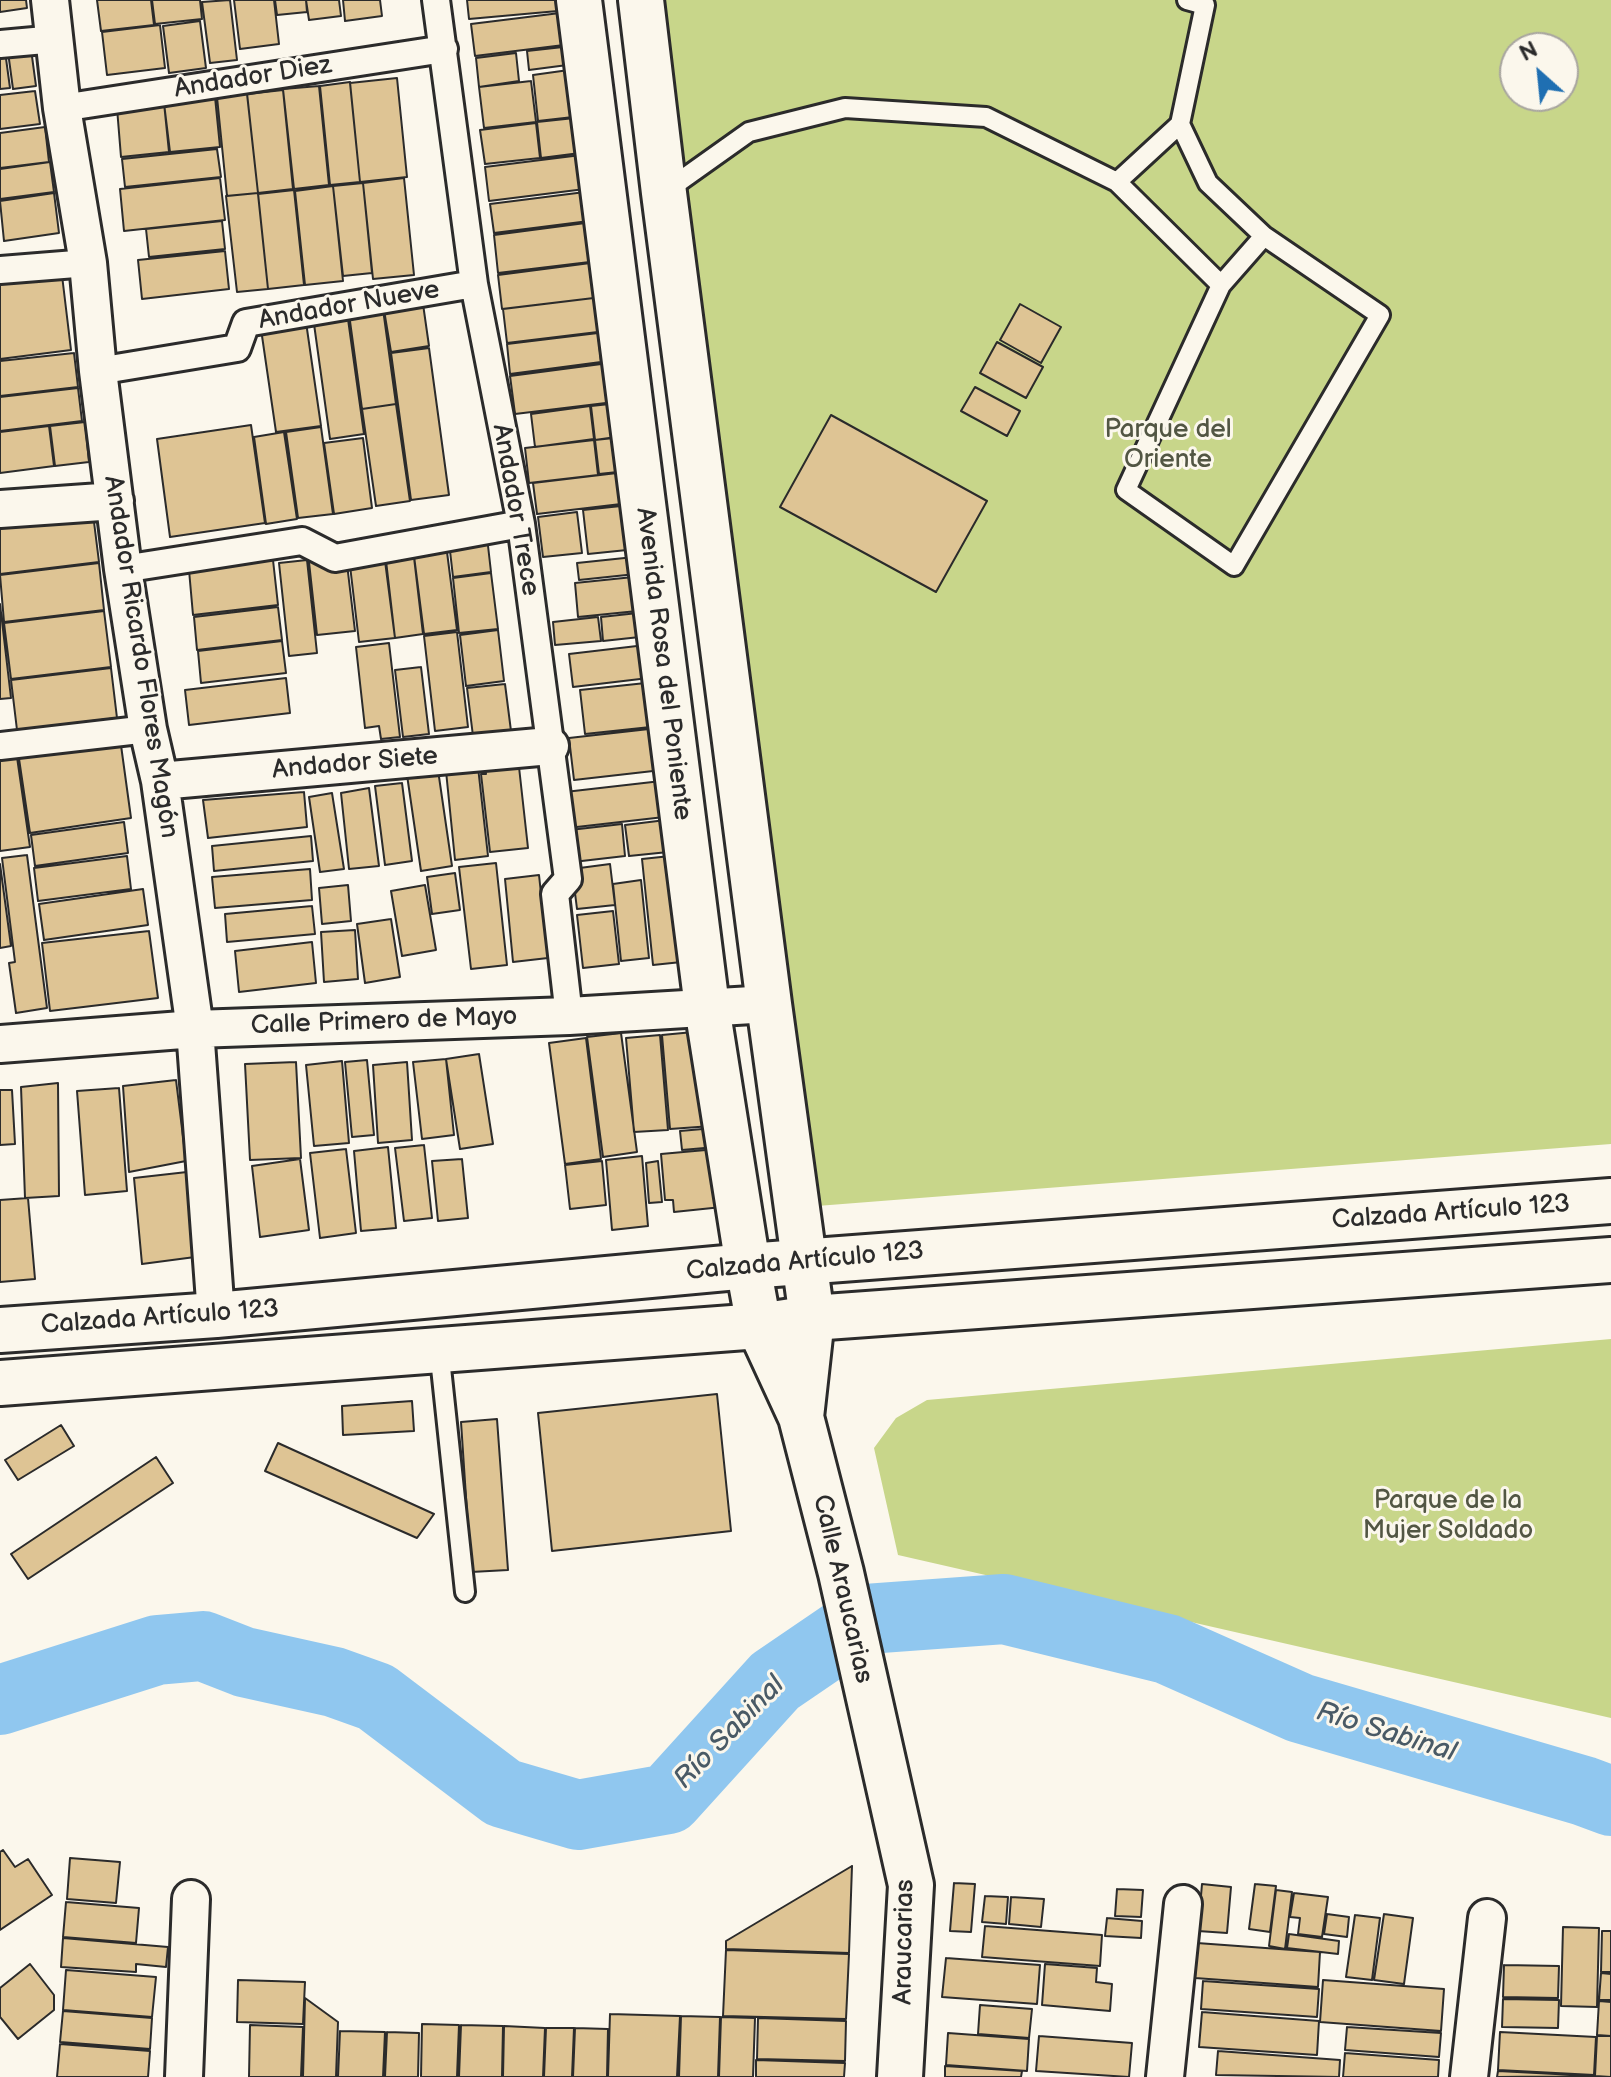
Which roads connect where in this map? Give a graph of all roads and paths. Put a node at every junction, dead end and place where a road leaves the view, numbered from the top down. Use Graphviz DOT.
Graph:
graph roads {
  1 [pos="50,0"];
  2 [pos="436,0"];
  3 [pos="579,0"];
  4 [pos="641,0"];
  5 [pos="1187,0"];
  6 [pos="56,39"];
  7 [pos="0,44"];
  8 [pos="444,49"];
  9 [pos="62,108"];
  10 [pos="1180,124"];
  11 [pos="1117,182"];
  12 [pos="664,193"];
  13 [pos="1264,236"];
  14 [pos="88,263"];
  15 [pos="0,270"];
  16 [pos="474,284"];
  17 [pos="1221,285"];
  18 [pos="98,371"];
  19 [pos="115,501"];
  20 [pos="0,509"];
  21 [pos="521,524"];
  22 [pos="123,569"];
  23 [pos="148,729"];
  24 [pos="0,746"];
  25 [pos="550,746"];
  26 [pos="160,781"];
  27 [pos="769,1004"];
  28 [pos="707,1007"];
  29 [pos="569,1016"];
  30 [pos="195,1029"];
  31 [pos="0,1044"];
  32 [pos="1611,1201"];
  33 [pos="1611,1260"];
  34 [pos="804,1261"];
  35 [pos="748,1266"];
  36 [pos="216,1315"];
  37 [pos="812,1318"];
  38 [pos="759,1326"];
  39 [pos="0,1330"];
  40 [pos="439,1349"];
  41 [pos="0,1383"];
  42 [pos="801,1417"];
  43 [pos="465,1592"];
  44 [pos="883,1761"];
  45 [pos="191,1899"];
  46 [pos="1183,1904"];
  47 [pos="1487,1918"];
  48 [pos="184,2077"];
  49 [pos="900,2077"];
  50 [pos="1165,2077"];
  51 [pos="1469,2077"];
  1 -- 6 [label="street, Andador Ricardo Flores Magón"];
  2 -- 8 [label="street, Andador Trece"];
  3 -- 28 [label="street, Avenida Rosa del Poniente"];
  4 -- 12 [label="street"];
  5 -- 10 [label="lane"];
  6 -- 7 [label="street"];
  6 -- 9 [label="street, Andador Ricardo Flores Magón"];
  8 -- 9 [label="street, Andador Diez"];
  8 -- 16 [label="street, Andador Trece"];
  9 -- 14 [label="street, Andador Ricardo Flores Magón"];
  10 -- 11 [label="lane"];
  10 -- 13 [label="lane"];
  11 -- 12 [label="lane"];
  11 -- 17 [label="lane"];
  12 -- 27 [label="street"];
  13 -- 17 [label="lane"];
  13 -- 17 [label="lane"];
  14 -- 15 [label="street"];
  14 -- 18 [label="street, Andador Ricardo Flores Magón"];
  16 -- 18 [label="street, Andador Nueve"];
  16 -- 21 [label="street, Andador Trece"];
  18 -- 19 [label="street, Andador Ricardo Flores Magón"];
  19 -- 20 [label="street"];
  19 -- 22 [label="street, Andador Ricardo Flores Magón"];
  21 -- 22 [label="street"];
  21 -- 25 [label="street, Andador Trece"];
  22 -- 23 [label="street, Andador Ricardo Flores Magón"];
  23 -- 24 [label="street"];
  23 -- 26 [label="street, Andador Ricardo Flores Magón"];
  25 -- 26 [label="street, Andador Siete"];
  25 -- 29 [label="street, Andador Trece"];
  26 -- 30 [label="street, Andador Ricardo Flores Magón"];
  27 -- 28 [label="street, Calle Primero de Mayo"];
  27 -- 34 [label="street"];
  28 -- 29 [label="street, Calle Primero de Mayo"];
  28 -- 35 [label="street, Avenida Rosa del Poniente"];
  29 -- 30 [label="street, Calle Primero de Mayo"];
  30 -- 31 [label="street, Calle Primero de Mayo"];
  30 -- 36 [label="street, Andador Ricardo Flores Magón"];
  32 -- 34 [label="street, Calzada Artículo 123"];
  33 -- 37 [label="street, Calzada Artículo 123"];
  34 -- 35 [label="street, Calzada Artículo 123"];
  34 -- 37 [label="street"];
  35 -- 36 [label="street, Calzada Artículo 123"];
  35 -- 38 [label="street, Avenida Rosa del Poniente"];
  36 -- 39 [label="street, Calzada Artículo 123"];
  37 -- 38 [label="street, Calzada Artículo 123"];
  37 -- 42 [label="street, Calle Araucarias"];
  38 -- 40 [label="street, Calzada Artículo 123"];
  38 -- 42 [label="street, Calle Araucarias"];
  40 -- 41 [label="street, Calzada Artículo 123"];
  40 -- 43 [label="lane"];
  42 -- 44 [label="street, Calle Araucarias"];
  44 -- 49 [label="street, Araucarias"];
  45 -- 48 [label="street"];
  46 -- 50 [label="street"];
  47 -- 51 [label="street"];
}
